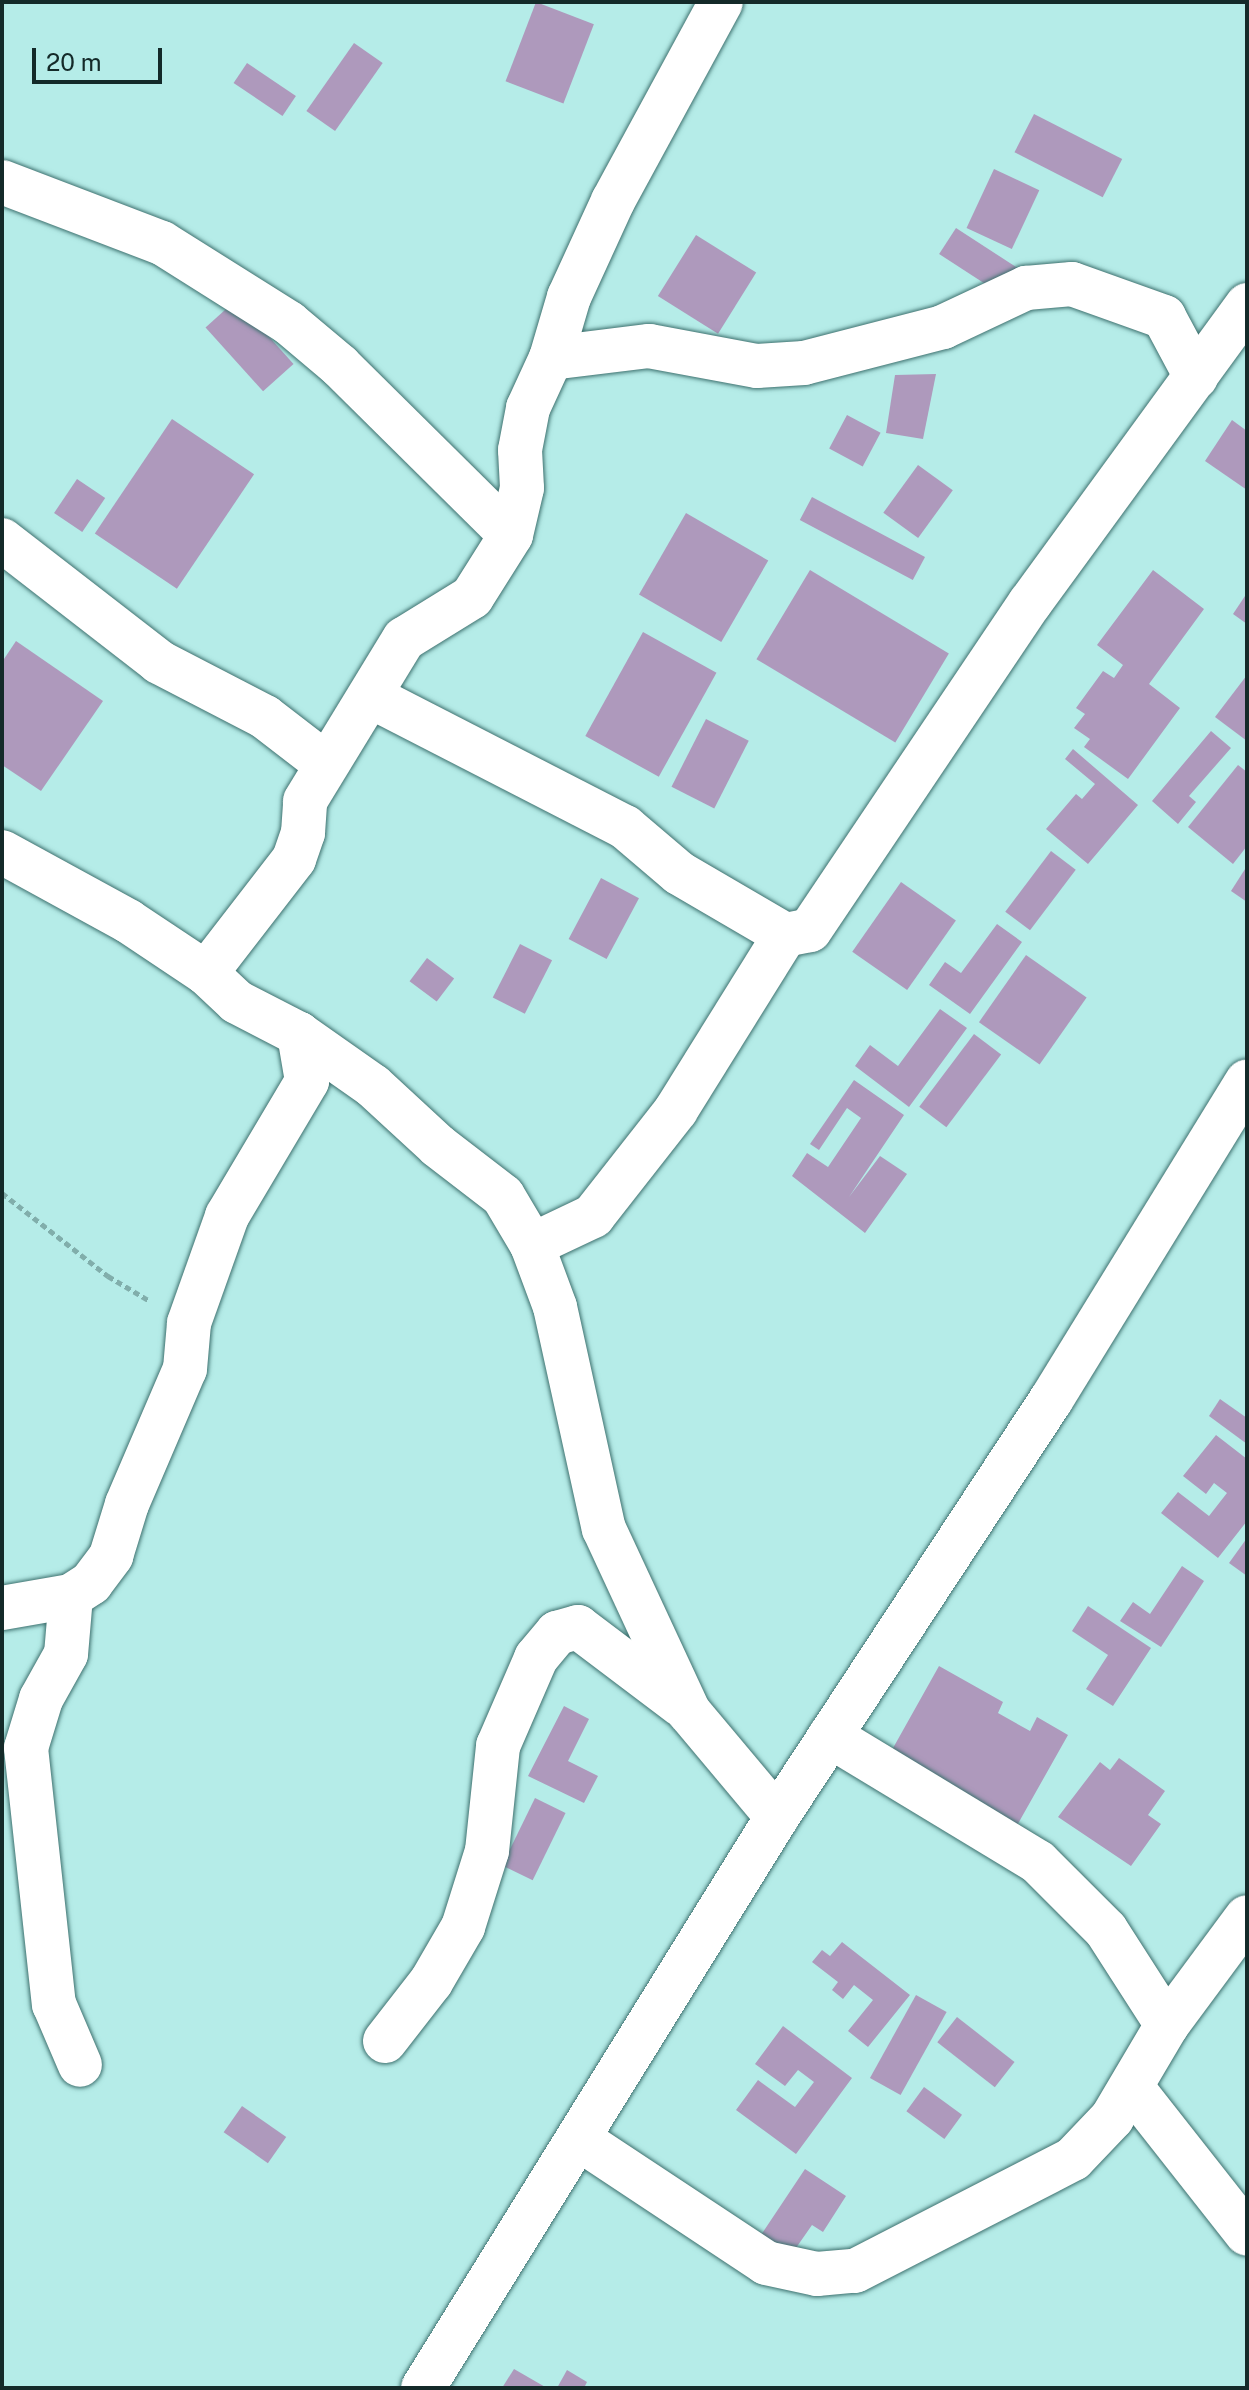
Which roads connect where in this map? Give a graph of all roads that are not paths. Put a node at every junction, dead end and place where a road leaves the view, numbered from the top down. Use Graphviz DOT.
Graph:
graph roads {
  1 [pos="721,2"];
  2 [pos="2,182"];
  3 [pos="1247,305"];
  4 [pos="551,358"];
  5 [pos="1196,377"];
  6 [pos="511,535"];
  7 [pos="2,540"];
  8 [pos="370,696"];
  9 [pos="326,764"];
  10 [pos="2,852"];
  11 [pos="785,935"];
  12 [pos="206,973"];
  13 [pos="299,1034"];
  14 [pos="1247,1082"];
  15 [pos="532,1245"];
  16 [pos="71,1596"];
  17 [pos="2,1608"];
  18 [pos="689,1712"];
  19 [pos="830,1736"];
  20 [pos="777,1817"];
  21 [pos="1247,1917"];
  22 [pos="1167,2025"];
  23 [pos="385,2041"];
  24 [pos="80,2065"];
  25 [pos="1133,2089"];
  26 [pos="579,2139"];
  27 [pos="1247,2234"];
  28 [pos="423,2388"];
  1 -- 4 [label="street"];
  2 -- 6 [label="street"];
  3 -- 5 [label="street"];
  4 -- 5 [label="street"];
  4 -- 6 [label="street"];
  5 -- 11 [label="street"];
  6 -- 8 [label="street"];
  7 -- 9 [label="street"];
  8 -- 9 [label="street"];
  8 -- 11 [label="street"];
  9 -- 12 [label="street"];
  10 -- 12 [label="street"];
  11 -- 15 [label="street"];
  12 -- 13 [label="street"];
  13 -- 15 [label="street"];
  13 -- 16 [label="street"];
  14 -- 19 [label="street"];
  15 -- 18 [label="street"];
  16 -- 17 [label="street"];
  16 -- 24 [label="street"];
  18 -- 20 [label="street"];
  18 -- 23 [label="street"];
  19 -- 20 [label="street"];
  19 -- 22 [label="street"];
  20 -- 26 [label="street"];
  21 -- 22 [label="street"];
  22 -- 25 [label="street"];
  25 -- 26 [label="street"];
  25 -- 27 [label="street"];
  26 -- 28 [label="street"];
}
